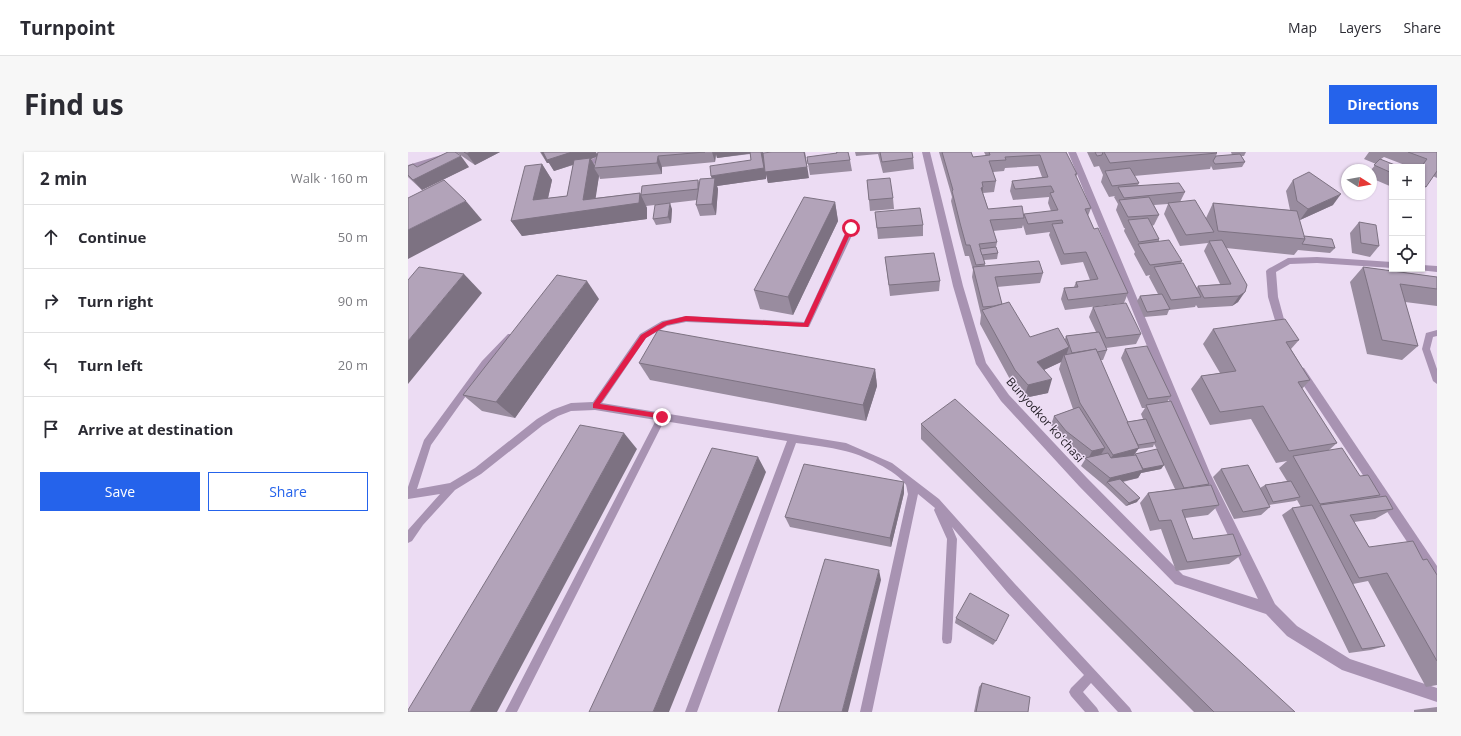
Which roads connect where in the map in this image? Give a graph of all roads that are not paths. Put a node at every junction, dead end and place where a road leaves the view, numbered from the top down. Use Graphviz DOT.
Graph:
graph roads {
  1 [pos="456,152"];
  2 [pos="612,152"];
  3 [pos="926,152"];
  4 [pos="1072,152"];
  5 [pos="408,167"];
  6 [pos="579,169"];
  7 [pos="851,228"];
  8 [pos="1389,265"];
  9 [pos="1425,268"];
  10 [pos="1437,269"];
  11 [pos="517,330"];
  12 [pos="1437,334"];
  13 [pos="1287,347"];
  14 [pos="1294,360"];
  15 [pos="1437,381"];
  16 [pos="595,406"];
  17 [pos="662,417"];
  18 [pos="793,438"];
  19 [pos="908,482"];
  20 [pos="452,487"];
  21 [pos="409,495"];
  22 [pos="936,502"];
  23 [pos="408,538"];
  24 [pos="1437,577"];
  25 [pos="1270,609"];
  26 [pos="947,639"];
  27 [pos="1091,675"];
  28 [pos="1437,696"];
  29 [pos="511,712"];
  30 [pos="691,712"];
  31 [pos="866,712"];
  32 [pos="1093,712"];
  33 [pos="1126,712"];
  1 -- 5 [label="lane"];
  2 -- 6 [label="street"];
  3 -- 25 [label="street, Bunyodkor koʻchasi"];
  4 -- 25 [label="street, Bunyodkor koʻchasi"];
  7 -- 16 [label="lane"];
  8 -- 13 [label="street"];
  9 -- 10 [label="street"];
  11 -- 21 [label="lane"];
  12 -- 15 [label="lane"];
  14 -- 24 [label="street"];
  16 -- 17 [label="lane"];
  16 -- 20 [label="lane"];
  17 -- 18 [label="lane"];
  17 -- 29 [label="lane"];
  18 -- 19 [label="lane"];
  18 -- 30 [label="lane"];
  19 -- 22 [label="lane"];
  19 -- 31 [label="lane"];
  20 -- 21 [label="lane"];
  20 -- 23 [label="lane"];
  22 -- 26 [label="lane"];
  22 -- 27 [label="lane"];
  25 -- 28 [label="street, Bunyodkor koʻchasi"];
  27 -- 32 [label="lane"];
  27 -- 33 [label="lane"];
}
